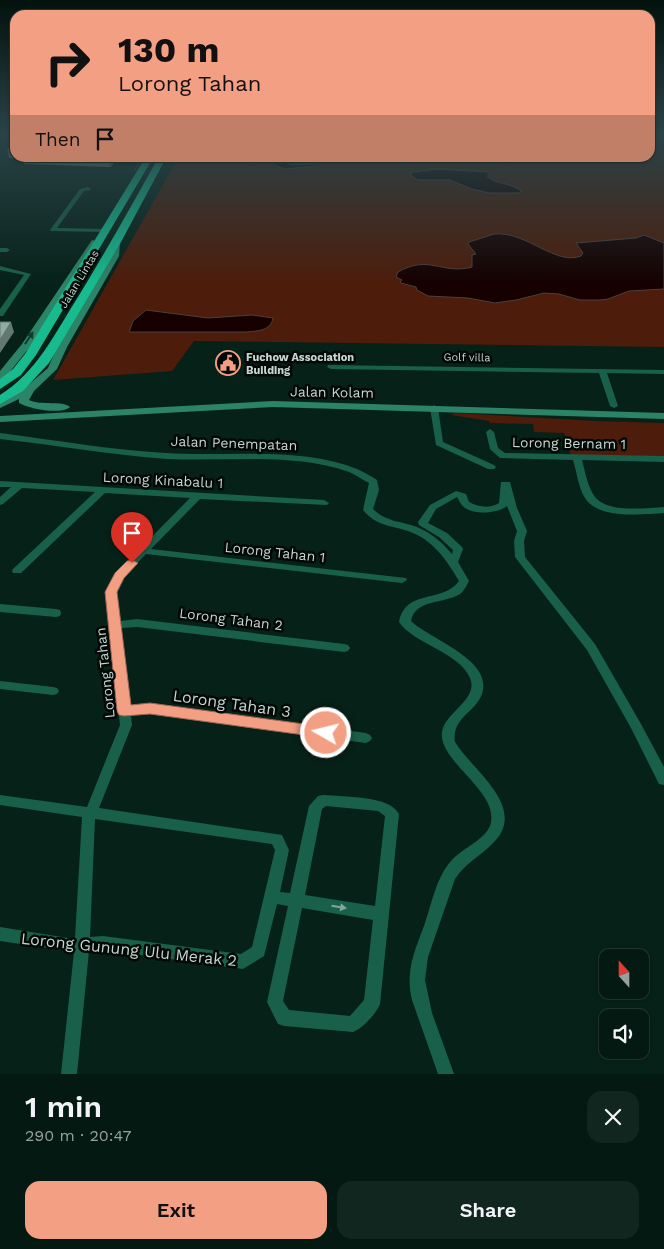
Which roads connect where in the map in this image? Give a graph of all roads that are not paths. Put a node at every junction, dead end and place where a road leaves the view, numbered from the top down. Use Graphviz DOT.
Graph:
graph roads {
  1 [pos="135,184"];
  2 [pos="147,184"];
  3 [pos="88,189"];
  4 [pos="106,232"];
  5 [pos="116,242"];
  6 [pos="0,268"];
  7 [pos="4,301"];
  8 [pos="0,314"];
  9 [pos="331,367"];
  10 [pos="5,368"];
  11 [pos="602,371"];
  12 [pos="664,372"];
  13 [pos="0,376"];
  14 [pos="0,385"];
  15 [pos="30,389"];
  16 [pos="19,394"];
  17 [pos="0,399"];
  18 [pos="0,405"];
  19 [pos="556,405"];
  20 [pos="614,406"];
  21 [pos="66,407"];
  22 [pos="434,408"];
  23 [pos="664,408"];
  24 [pos="22,410"];
  25 [pos="0,411"];
  26 [pos="570,413"];
  27 [pos="42,416"];
  28 [pos="664,416"];
  29 [pos="0,418"];
  30 [pos="490,432"];
  31 [pos="0,436"];
  32 [pos="576,457"];
  33 [pos="664,459"];
  34 [pos="491,467"];
  35 [pos="0,484"];
  36 [pos="20,485"];
  37 [pos="104,490"];
  38 [pos="197,496"];
  39 [pos="0,502"];
  40 [pos="324,504"];
  41 [pos="664,510"];
  42 [pos="144,551"];
  43 [pos="453,561"];
  44 [pos="17,571"];
  45 [pos="402,580"];
  46 [pos="0,608"];
  47 [pos="56,613"];
  48 [pos="115,625"];
  49 [pos="344,648"];
  50 [pos="0,685"];
  51 [pos="53,691"];
  52 [pos="124,711"];
  53 [pos="366,738"];
  54 [pos="664,780"];
  55 [pos="0,800"];
  56 [pos="91,813"];
  57 [pos="272,897"];
  58 [pos="297,901"];
  59 [pos="381,914"];
  60 [pos="0,934"];
  61 [pos="82,945"];
  62 [pos="68,1074"];
  63 [pos="446,1074"];
  1 -- 4 [label="highway, Jalan Lintas"];
  2 -- 5 [label="highway, Jalan Lintas"];
  3 -- 4 [label="street"];
  10 -- 4 [label="main road, Jalan Lintas, one-way"];
  4 -- 14 [label="highway, Jalan Lintas"];
  5 -- 15 [label="main road"];
  5 -- 17 [label="highway, Jalan Lintas"];
  6 -- 7 [label="street"];
  7 -- 8 [label="street"];
  9 -- 11 [label="street, Golf villa"];
  10 -- 13 [label="main road, Jalan Lintas"];
  11 -- 12 [label="street, Golf villa"];
  11 -- 20 [label="street"];
  15 -- 16 [label="main road"];
  15 -- 21 [label="main road"];
  16 -- 17 [label="main road"];
  16 -- 18 [label="main road"];
  19 -- 20 [label="main road, Jalan Kolam"];
  19 -- 21 [label="main road, Jalan Kolam"];
  19 -- 26 [label="main road"];
  20 -- 23 [label="main road, Jalan Kolam"];
  21 -- 24 [label="main road, Jalan Kolam"];
  22 -- 26 [label="main road, Jalan Kolam"];
  22 -- 27 [label="main road, Jalan Kolam"];
  22 -- 34 [label="street"];
  24 -- 25 [label="main road, Jalan Kolam"];
  24 -- 27 [label="main road"];
  26 -- 28 [label="main road, Jalan Kolam"];
  27 -- 29 [label="main road, Jalan Kolam"];
  30 -- 32 [label="street, Lorong Bernam 1"];
  31 -- 43 [label="street, Jalan Penempatan"];
  32 -- 33 [label="street, Lorong Bernam 1"];
  32 -- 41 [label="street"];
  35 -- 36 [label="street, Lorong Kinabalu 1"];
  36 -- 37 [label="street, Lorong Kinabalu 1"];
  36 -- 39 [label="street"];
  37 -- 38 [label="street, Lorong Kinabalu 1"];
  37 -- 44 [label="street"];
  38 -- 40 [label="street, Lorong Kinabalu 1"];
  38 -- 42 [label="street, Lorong Tahan"];
  42 -- 45 [label="street, Lorong Tahan 1"];
  42 -- 48 [label="street, Lorong Tahan"];
  43 -- 54 [label="street"];
  43 -- 63 [label="street, Jalan Penempatan"];
  46 -- 47 [label="street"];
  48 -- 49 [label="street, Lorong Tahan 2"];
  48 -- 52 [label="street, Lorong Tahan"];
  50 -- 51 [label="street"];
  52 -- 53 [label="street, Lorong Tahan 3"];
  52 -- 56 [label="street, Lorong Tahan"];
  55 -- 56 [label="street"];
  56 -- 57 [label="street, Lorong Gunung Ulu Merak 2"];
  56 -- 61 [label="street, Lorong Tahan"];
  57 -- 58 [label="street"];
  57 -- 61 [label="street, Lorong Gunung Ulu Merak 2"];
  58 -- 59 [label="street, one-way"];
  58 -- 59 [label="street"];
  58 -- 59 [label="street"];
  60 -- 61 [label="street, Lorong Gunung Ulu Merak 2"];
  61 -- 62 [label="street, Lorong Tahan"];
}
